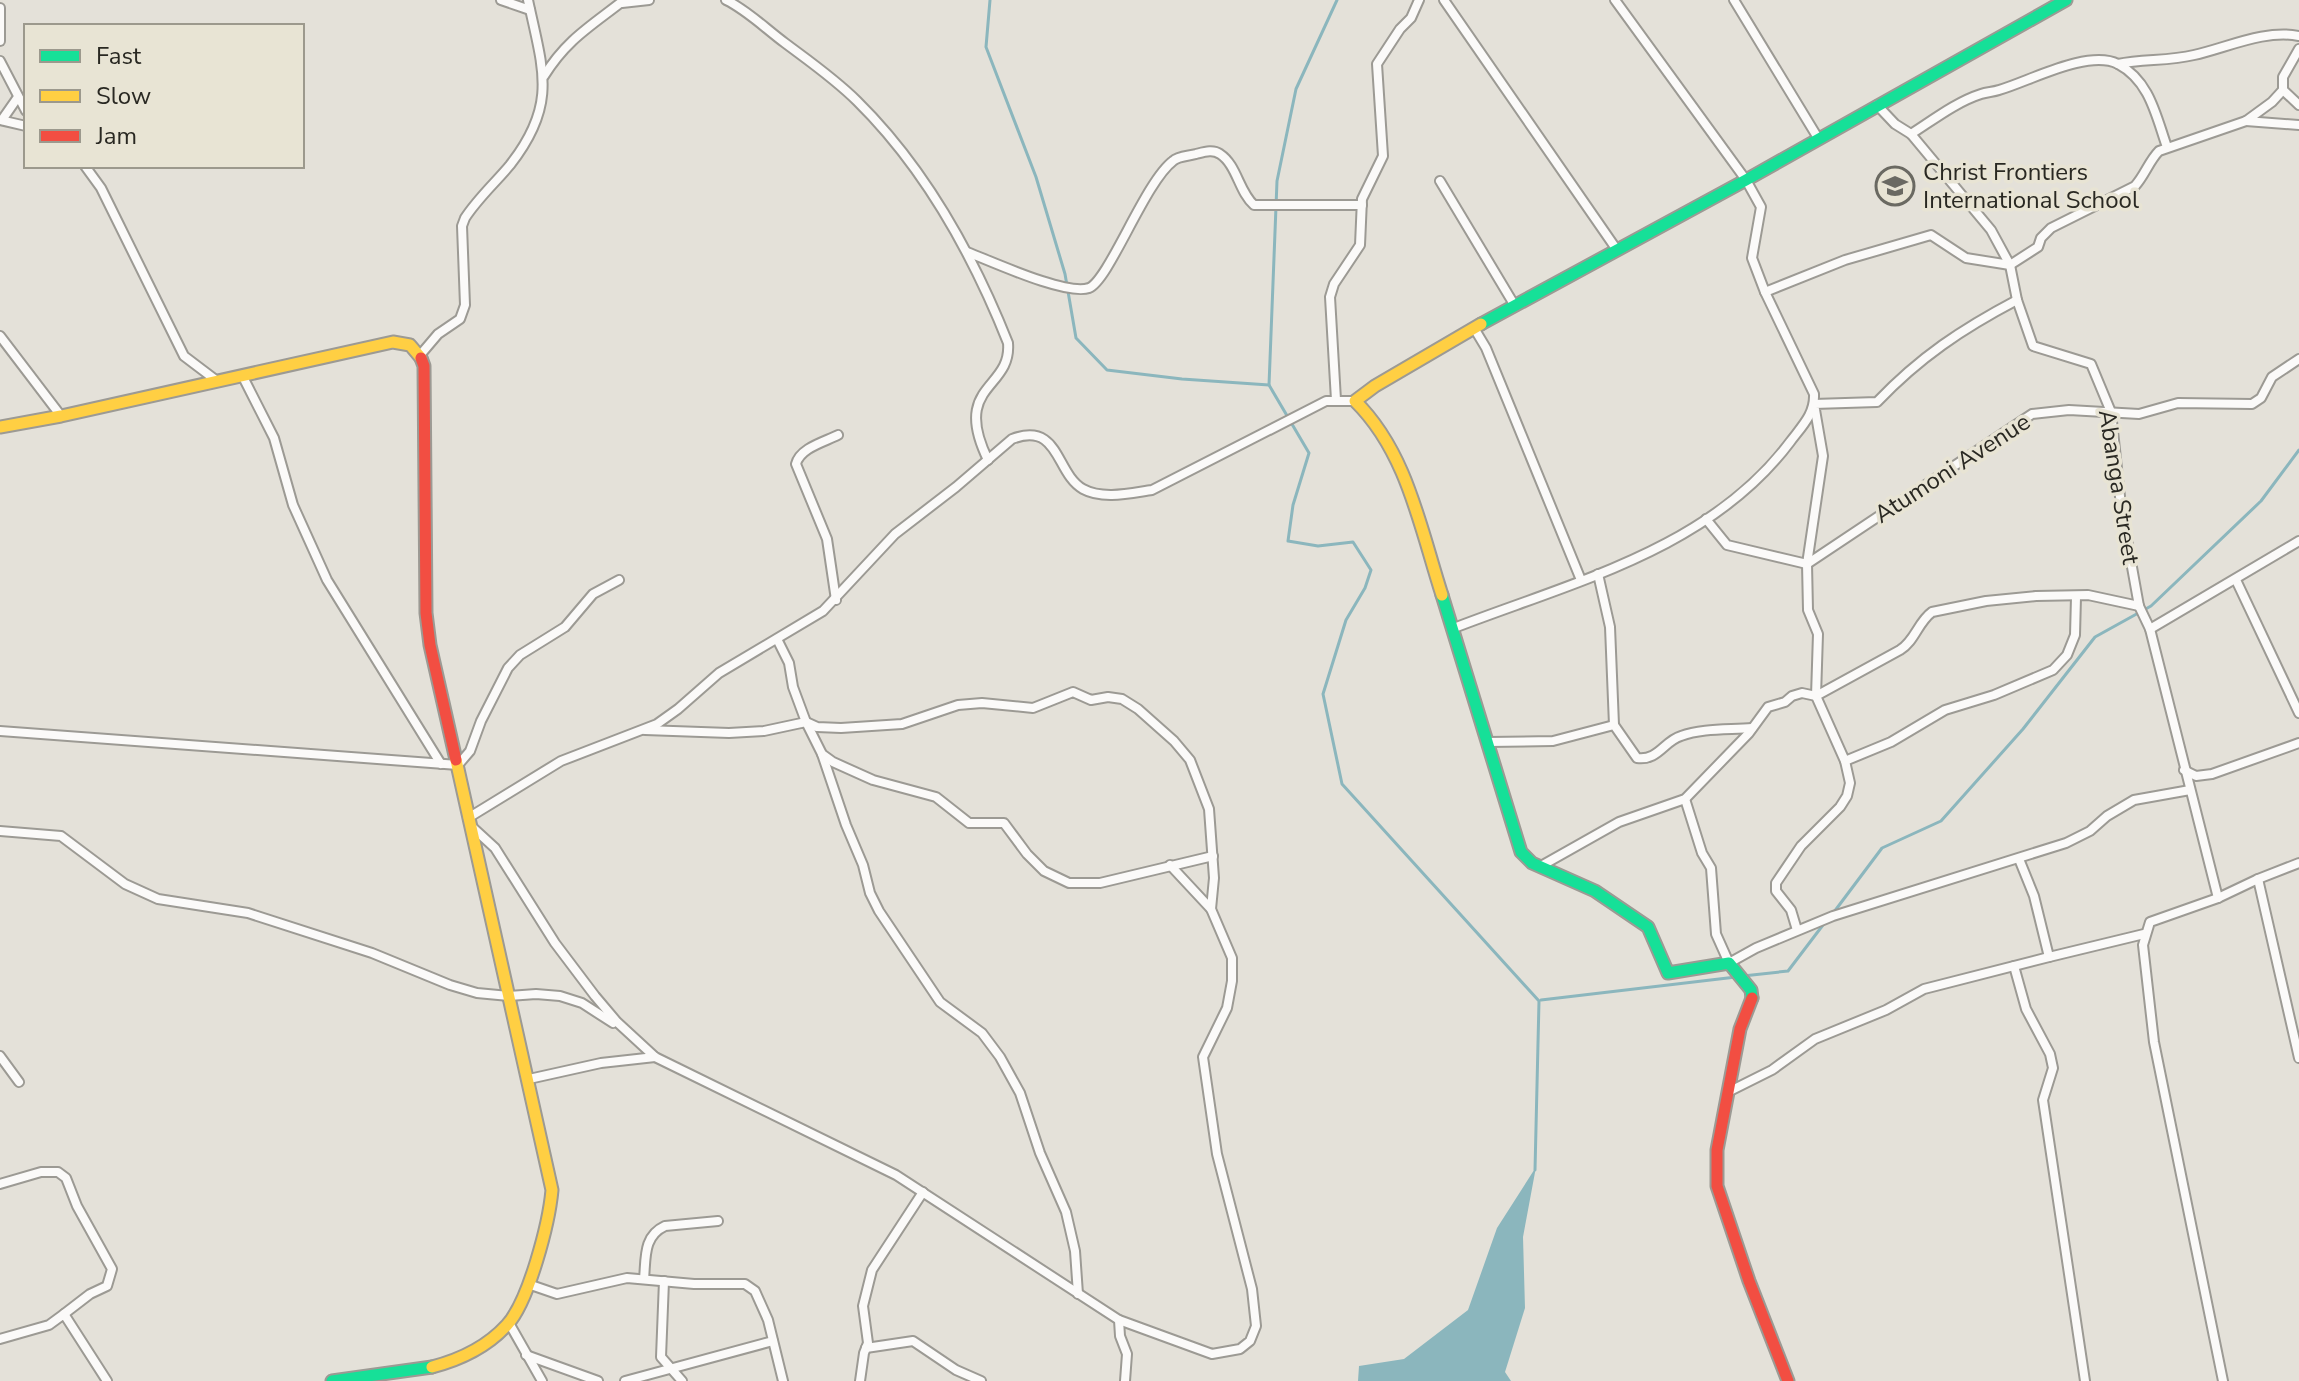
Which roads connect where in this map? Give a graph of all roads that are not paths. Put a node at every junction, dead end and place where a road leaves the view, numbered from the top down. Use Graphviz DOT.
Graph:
graph roads {
  1 [pos="501,0"];
  2 [pos="528,0"];
  3 [pos="649,0"];
  4 [pos="726,0"];
  5 [pos="1419,0"];
  6 [pos="1444,0"];
  7 [pos="1615,0"];
  8 [pos="1734,0"];
  9 [pos="2066,0"];
  10 [pos="622,1"];
  11 [pos="0,8"];
  12 [pos="530,10"];
  13 [pos="2299,36"];
  14 [pos="0,41"];
  15 [pos="2299,49"];
  16 [pos="0,61"];
  17 [pos="2118,64"];
  18 [pos="543,77"];
  19 [pos="2283,90"];
  20 [pos="18,97"];
  21 [pos="1877,105"];
  22 [pos="2299,105"];
  23 [pos="24,108"];
  24 [pos="1,120"];
  25 [pos="2246,121"];
  26 [pos="2299,125"];
  27 [pos="24,126"];
  28 [pos="1911,134"];
  29 [pos="1818,138"];
  30 [pos="2167,147"];
  31 [pos="86,168"];
  32 [pos="1746,180"];
  33 [pos="1440,181"];
  34 [pos="1362,205"];
  35 [pos="1617,250"];
  36 [pos="966,251"];
  37 [pos="2010,265"];
  38 [pos="1765,292"];
  39 [pos="2017,300"];
  40 [pos="1515,306"];
  41 [pos="1474,328"];
  42 [pos="0,336"];
  43 [pos="421,354"];
  44 [pos="2299,359"];
  45 [pos="242,375"];
  46 [pos="217,381"];
  47 [pos="1336,400"];
  48 [pos="1355,401"];
  49 [pos="1814,404"];
  50 [pos="2111,412"];
  51 [pos="61,416"];
  52 [pos="0,427"];
  53 [pos="838,435"];
  54 [pos="988,460"];
  55 [pos="1706,519"];
  56 [pos="2299,541"];
  57 [pos="1807,564"];
  58 [pos="1598,574"];
  59 [pos="619,580"];
  60 [pos="1581,580"];
  61 [pos="2236,580"];
  62 [pos="2076,597"];
  63 [pos="836,600"];
  64 [pos="2139,606"];
  65 [pos="1454,628"];
  66 [pos="2150,629"];
  67 [pos="777,639"];
  68 [pos="1816,696"];
  69 [pos="2299,713"];
  70 [pos="806,722"];
  71 [pos="1614,725"];
  72 [pos="1752,728"];
  73 [pos="645,730"];
  74 [pos="0,731"];
  75 [pos="1488,742"];
  76 [pos="2299,743"];
  77 [pos="822,754"];
  78 [pos="1845,761"];
  79 [pos="441,764"];
  80 [pos="458,765"];
  81 [pos="2184,770"];
  82 [pos="2190,790"];
  83 [pos="1685,799"];
  84 [pos="469,821"];
  85 [pos="0,831"];
  86 [pos="1213,856"];
  87 [pos="2019,859"];
  88 [pos="2299,863"];
  89 [pos="1170,865"];
  90 [pos="1541,866"];
  91 [pos="2258,879"];
  92 [pos="2218,898"];
  93 [pos="1211,909"];
  94 [pos="1797,930"];
  95 [pos="2144,934"];
  96 [pos="2049,957"];
  97 [pos="1729,963"];
  98 [pos="2014,966"];
  99 [pos="509,996"];
  100 [pos="636,1041"];
  101 [pos="0,1056"];
  102 [pos="655,1057"];
  103 [pos="2299,1058"];
  104 [pos="529,1079"];
  105 [pos="19,1082"];
  106 [pos="1728,1092"];
  107 [pos="0,1184"];
  108 [pos="923,1192"];
  109 [pos="718,1221"];
  110 [pos="644,1279"];
  111 [pos="664,1281"];
  112 [pos="528,1284"];
  113 [pos="1078,1294"];
  114 [pos="64,1314"];
  115 [pos="1119,1320"];
  116 [pos="509,1323"];
  117 [pos="0,1339"];
  118 [pos="773,1341"];
  119 [pos="866,1348"];
  120 [pos="526,1355"];
  121 [pos="668,1368"];
  122 [pos="107,1381"];
  123 [pos="332,1381"];
  124 [pos="542,1381"];
  125 [pos="598,1381"];
  126 [pos="625,1381"];
  127 [pos="682,1381"];
  128 [pos="783,1381"];
  129 [pos="860,1381"];
  130 [pos="981,1381"];
  131 [pos="1125,1381"];
  132 [pos="1788,1381"];
  133 [pos="2085,1381"];
  134 [pos="2223,1381"];
  1 -- 12 [label="street"];
  2 -- 12 [label="street"];
  3 -- 10 [label="street"];
  4 -- 36 [label="street"];
  5 -- 34 [label="street"];
  6 -- 35 [label="street"];
  7 -- 32 [label="street"];
  8 -- 29 [label="street"];
  9 -- 21 [label="street"];
  10 -- 18 [label="street"];
  11 -- 14 [label="street"];
  12 -- 18 [label="street"];
  13 -- 17 [label="street"];
  15 -- 19 [label="street"];
  16 -- 20 [label="street"];
  17 -- 28 [label="street"];
  17 -- 30 [label="street"];
  18 -- 43 [label="street"];
  19 -- 22 [label="street"];
  19 -- 25 [label="street"];
  20 -- 23 [label="street"];
  20 -- 24 [label="street"];
  21 -- 28 [label="street, Abanga Street"];
  21 -- 29 [label="street"];
  24 -- 27 [label="street"];
  25 -- 26 [label="street"];
  25 -- 30 [label="street"];
  28 -- 37 [label="street, Abanga Street"];
  29 -- 32 [label="street"];
  30 -- 37 [label="street"];
  31 -- 46 [label="street"];
  32 -- 35 [label="street"];
  32 -- 38 [label="street"];
  33 -- 40 [label="street"];
  34 -- 36 [label="street"];
  34 -- 47 [label="street"];
  35 -- 40 [label="street"];
  36 -- 54 [label="street"];
  37 -- 38 [label="street"];
  37 -- 39 [label="street, Abanga Street"];
  38 -- 49 [label="street"];
  39 -- 49 [label="street"];
  39 -- 50 [label="street, Abanga Street"];
  40 -- 41 [label="street"];
  41 -- 48 [label="street"];
  41 -- 60 [label="street"];
  42 -- 51 [label="street"];
  43 -- 45 [label="street"];
  43 -- 80 [label="street"];
  44 -- 50 [label="street, Atumoni Avenue"];
  45 -- 46 [label="street"];
  45 -- 79 [label="street"];
  46 -- 51 [label="street"];
  47 -- 48 [label="street"];
  47 -- 54 [label="street"];
  48 -- 65 [label="street"];
  49 -- 55 [label="street"];
  49 -- 57 [label="street"];
  50 -- 57 [label="street, Atumoni Avenue"];
  50 -- 64 [label="street, Abanga Street"];
  51 -- 52 [label="street"];
  53 -- 63 [label="street"];
  54 -- 63 [label="street"];
  55 -- 57 [label="street"];
  55 -- 58 [label="street"];
  56 -- 61 [label="street"];
  57 -- 68 [label="street"];
  58 -- 60 [label="street"];
  58 -- 71 [label="street"];
  59 -- 80 [label="street"];
  60 -- 65 [label="street"];
  61 -- 66 [label="street"];
  61 -- 69 [label="street"];
  62 -- 64 [label="street"];
  62 -- 68 [label="street"];
  62 -- 78 [label="street"];
  63 -- 67 [label="street"];
  64 -- 66 [label="street, Abanga Street"];
  65 -- 75 [label="street"];
  66 -- 81 [label="street, Abanga Street"];
  67 -- 70 [label="street"];
  67 -- 73 [label="street"];
  68 -- 72 [label="street"];
  68 -- 78 [label="street"];
  70 -- 73 [label="street"];
  70 -- 77 [label="street"];
  70 -- 86 [label="street"];
  71 -- 72 [label="street"];
  71 -- 75 [label="street"];
  72 -- 83 [label="street"];
  73 -- 84 [label="street"];
  74 -- 79 [label="street"];
  75 -- 90 [label="street"];
  76 -- 81 [label="street"];
  77 -- 89 [label="street"];
  77 -- 113 [label="street"];
  78 -- 94 [label="street"];
  79 -- 80 [label="street"];
  80 -- 84 [label="street"];
  81 -- 82 [label="street, Abanga Street"];
  82 -- 87 [label="street"];
  82 -- 92 [label="street, Abanga Street"];
  83 -- 90 [label="street"];
  83 -- 97 [label="street"];
  84 -- 99 [label="street"];
  84 -- 100 [label="street"];
  85 -- 99 [label="street"];
  86 -- 89 [label="street"];
  86 -- 93 [label="street"];
  87 -- 94 [label="street"];
  87 -- 96 [label="street"];
  88 -- 91 [label="street"];
  89 -- 93 [label="street"];
  90 -- 97 [label="street"];
  91 -- 92 [label="street"];
  91 -- 103 [label="street"];
  92 -- 95 [label="street"];
  93 -- 115 [label="street"];
  94 -- 97 [label="street"];
  95 -- 96 [label="street"];
  95 -- 134 [label="street"];
  96 -- 98 [label="street"];
  97 -- 106 [label="street"];
  98 -- 106 [label="street"];
  98 -- 133 [label="street"];
  99 -- 100 [label="street"];
  99 -- 104 [label="street"];
  100 -- 102 [label="street"];
  101 -- 105 [label="street"];
  102 -- 104 [label="street"];
  102 -- 108 [label="street"];
  104 -- 112 [label="street"];
  106 -- 132 [label="street"];
  107 -- 114 [label="street"];
  108 -- 113 [label="street"];
  108 -- 119 [label="street"];
  109 -- 110 [label="street"];
  110 -- 111 [label="street"];
  110 -- 112 [label="street"];
  111 -- 118 [label="street"];
  111 -- 121 [label="street"];
  112 -- 116 [label="street"];
  113 -- 115 [label="street"];
  114 -- 117 [label="street"];
  114 -- 122 [label="street"];
  115 -- 131 [label="street"];
  116 -- 120 [label="street"];
  116 -- 123 [label="street"];
  118 -- 121 [label="street"];
  118 -- 128 [label="street"];
  119 -- 129 [label="street"];
  119 -- 130 [label="street"];
  120 -- 124 [label="street"];
  120 -- 125 [label="street"];
  121 -- 126 [label="street"];
  121 -- 127 [label="street"];
}
